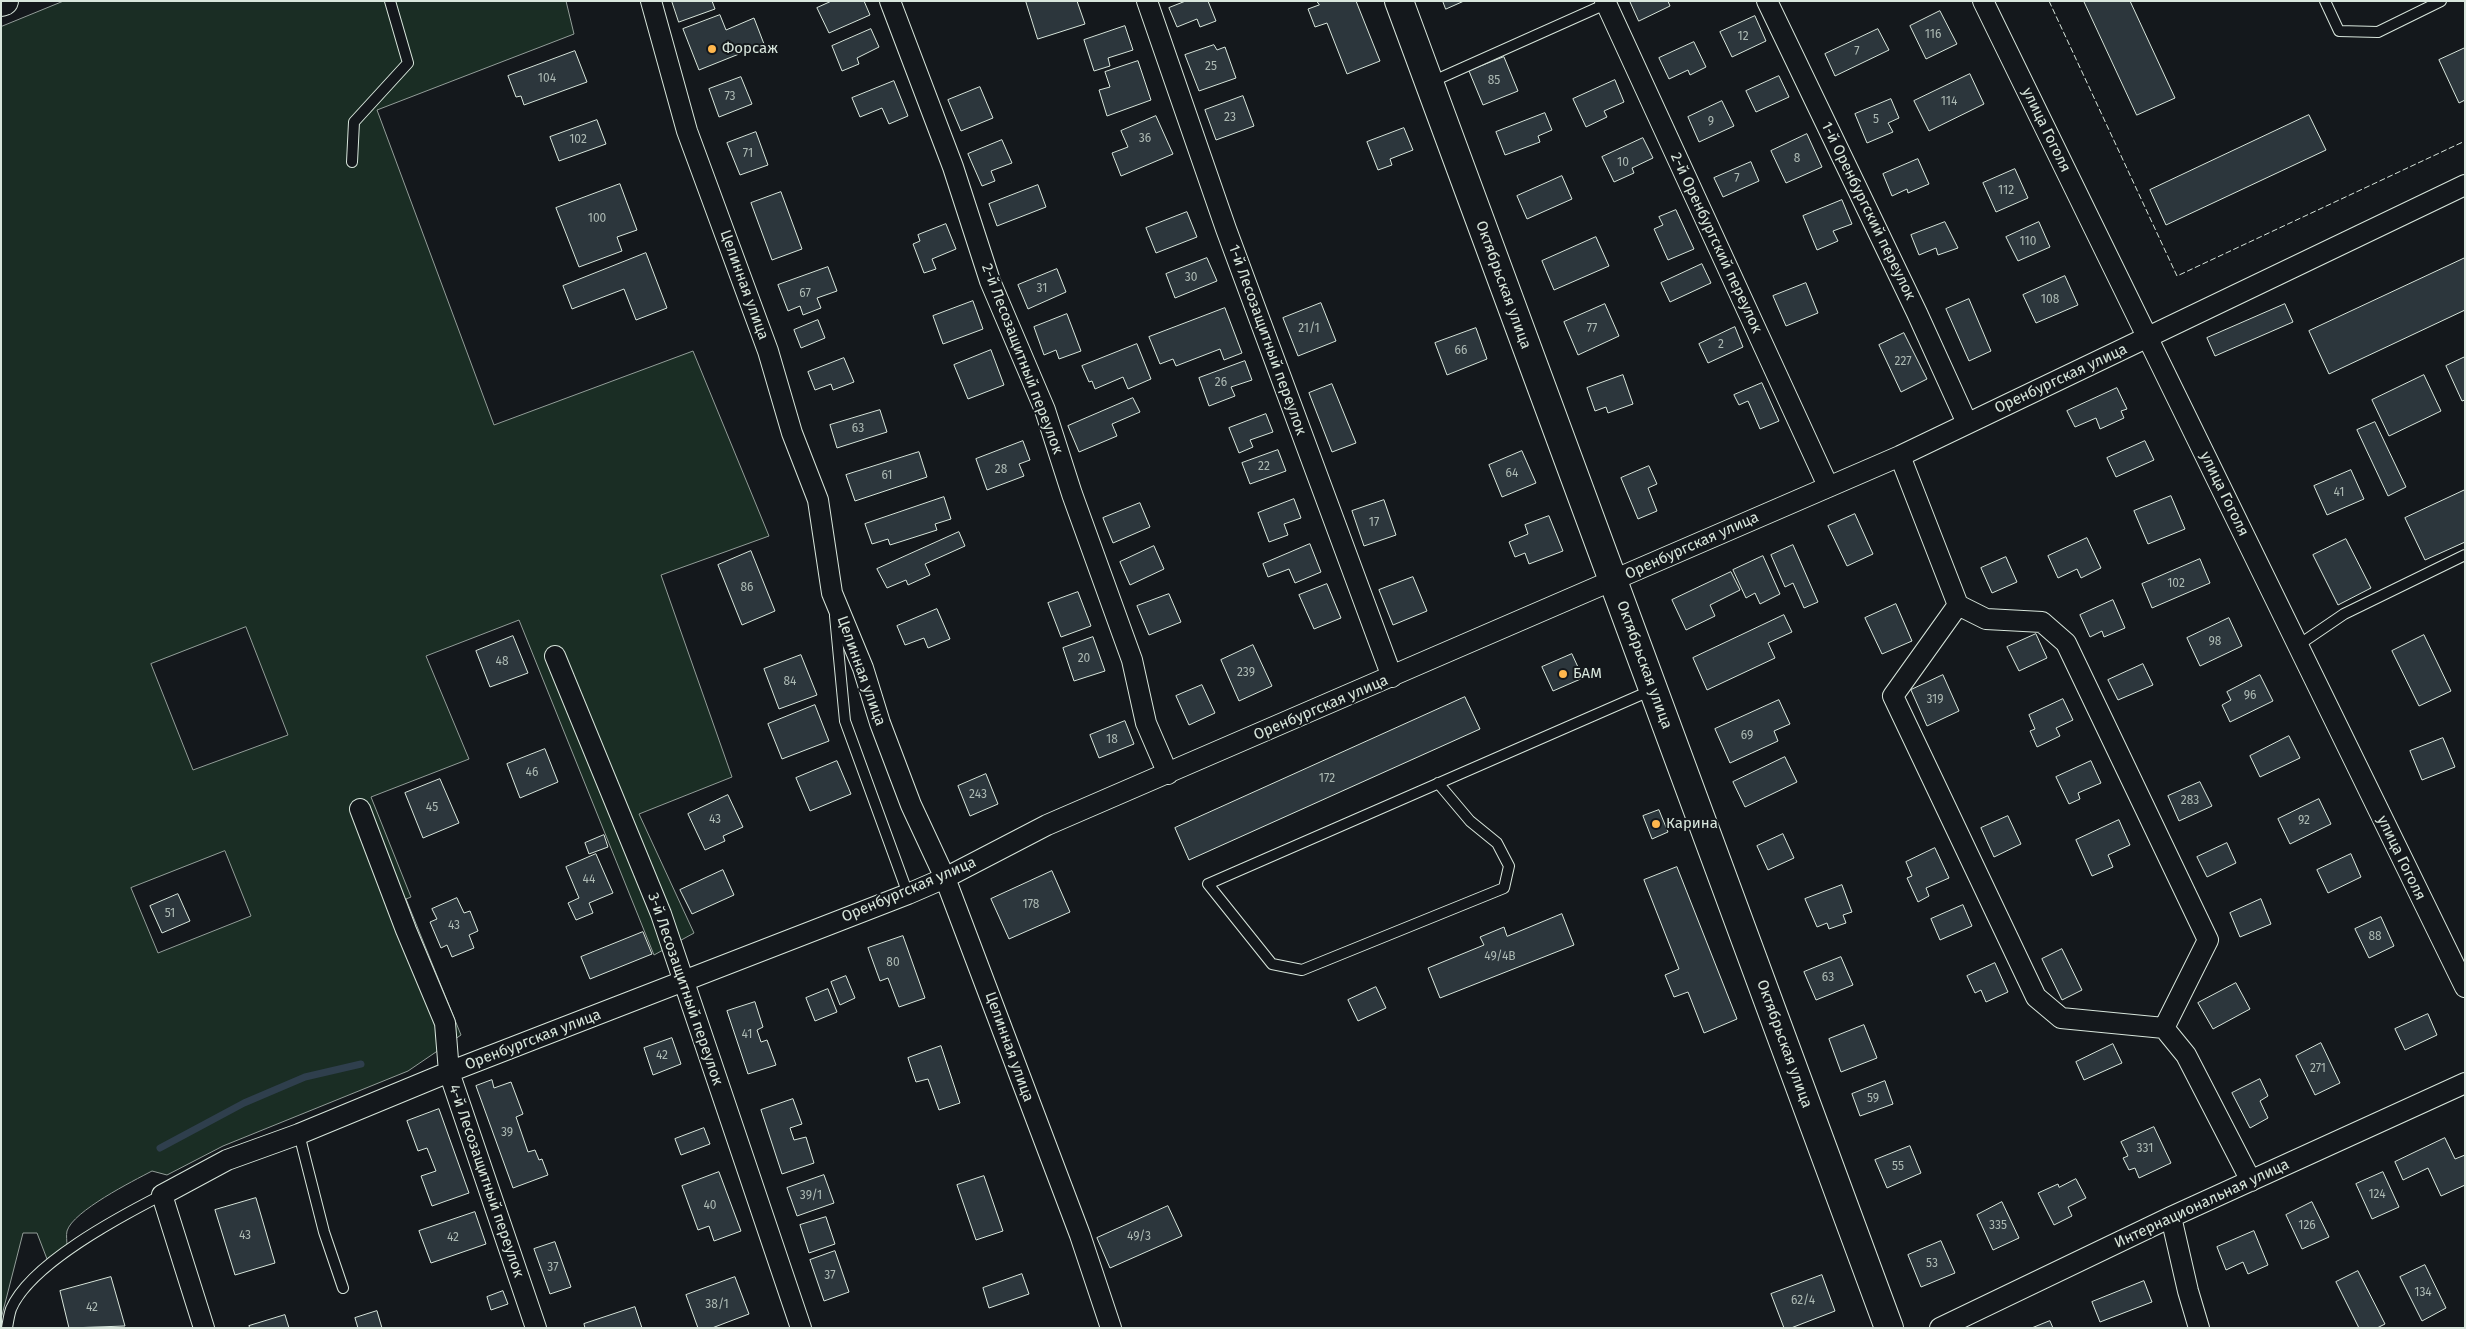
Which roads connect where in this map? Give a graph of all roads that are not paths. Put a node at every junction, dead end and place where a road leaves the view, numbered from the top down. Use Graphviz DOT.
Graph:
graph roads {
  1 [pos="390,1"];
  2 [pos="651,1"];
  3 [pos="890,1"];
  4 [pos="1146,1"];
  5 [pos="1399,1"];
  6 [pos="1767,1"];
  7 [pos="1983,1"];
  8 [pos="2326,1"];
  9 [pos="2441,1"];
  10 [pos="1607,2"];
  11 [pos="1428,83"];
  12 [pos="352,162"];
  13 [pos="2465,185"];
  14 [pos="2148,338"];
  15 [pos="1967,423"];
  16 [pos="1900,456"];
  17 [pos="1828,486"];
  18 [pos="2465,555"];
  19 [pos="1613,580"];
  20 [pos="832,593"];
  21 [pos="1958,604"];
  22 [pos="2297,646"];
  23 [pos="555,656"];
  24 [pos="1392,677"];
  25 [pos="1653,690"];
  26 [pos="1168,774"];
  27 [pos="1438,783"];
  28 [pos="360,809"];
  29 [pos="945,878"];
  30 [pos="908,894"];
  31 [pos="684,982"];
  32 [pos="2465,987"];
  33 [pos="2164,1028"];
  34 [pos="449,1072"];
  35 [pos="2465,1083"];
  36 [pos="299,1134"];
  37 [pos="2251,1181"];
  38 [pos="162,1195"];
  39 [pos="2171,1218"];
  40 [pos="343,1288"];
  41 [pos="796,1327"];
  42 [pos="7,1328"];
  43 [pos="204,1328"];
  44 [pos="536,1328"];
  45 [pos="1111,1328"];
  46 [pos="1889,1328"];
  47 [pos="1940,1328"];
  48 [pos="2199,1328"];
  1 -- 12 [label="lane"];
  2 -- 20 [label="street, Целинная улица"];
  3 -- 26 [label="street, 2-й Лесозащитный переулок"];
  4 -- 24 [label="street, 1-й Лесозащитный переулок"];
  5 -- 11 [label="street, Октябрьская улица"];
  6 -- 15 [label="street, 1-й Оренбургский переулок"];
  7 -- 14 [label="street, улица Гоголя"];
  8 -- 9 [label="lane"];
  10 -- 11 [label="lane"];
  10 -- 17 [label="street, 2-й Оренбургский переулок"];
  11 -- 19 [label="street, Октябрьская улица"];
  13 -- 14 [label="street, Оренбургская улица"];
  14 -- 15 [label="street, Оренбургская улица"];
  14 -- 22 [label="street, улица Гоголя"];
  15 -- 16 [label="street, Оренбургская улица"];
  16 -- 17 [label="street, Оренбургская улица"];
  16 -- 21 [label="street"];
  17 -- 19 [label="street, Оренбургская улица"];
  18 -- 22 [label="lane"];
  19 -- 24 [label="street, Оренбургская улица"];
  19 -- 25 [label="street, Октябрьская улица"];
  20 -- 29 [label="street, Целинная улица"];
  20 -- 30 [label="lane"];
  21 -- 33 [label="street"];
  21 -- 33 [label="street"];
  22 -- 32 [label="street, улица Гоголя"];
  23 -- 31 [label="street, 3-й Лесозащитный переулок"];
  24 -- 26 [label="street, Оренбургская улица"];
  25 -- 27 [label="lane"];
  25 -- 46 [label="street, Октябрьская улица"];
  26 -- 29 [label="street, Оренбургская улица"];
  27 -- 27 [label="lane"];
  28 -- 34 [label="street, 4-й Лесозащитный переулок"];
  29 -- 30 [label="street, Оренбургская улица"];
  29 -- 45 [label="street, Целинная улица"];
  30 -- 31 [label="street, Оренбургская улица"];
  31 -- 34 [label="street, Оренбургская улица"];
  31 -- 41 [label="street, 3-й Лесозащитный переулок"];
  33 -- 37 [label="street"];
  34 -- 36 [label="street, Оренбургская улица"];
  34 -- 44 [label="street, 4-й Лесозащитный переулок"];
  35 -- 37 [label="street, Интернациональная улица"];
  36 -- 38 [label="street, Оренбургская улица"];
  36 -- 40 [label="lane"];
  37 -- 39 [label="street, Интернациональная улица"];
  38 -- 42 [label="lane"];
  38 -- 43 [label="street"];
  39 -- 47 [label="street, Интернациональная улица"];
  39 -- 48 [label="street"];
}
